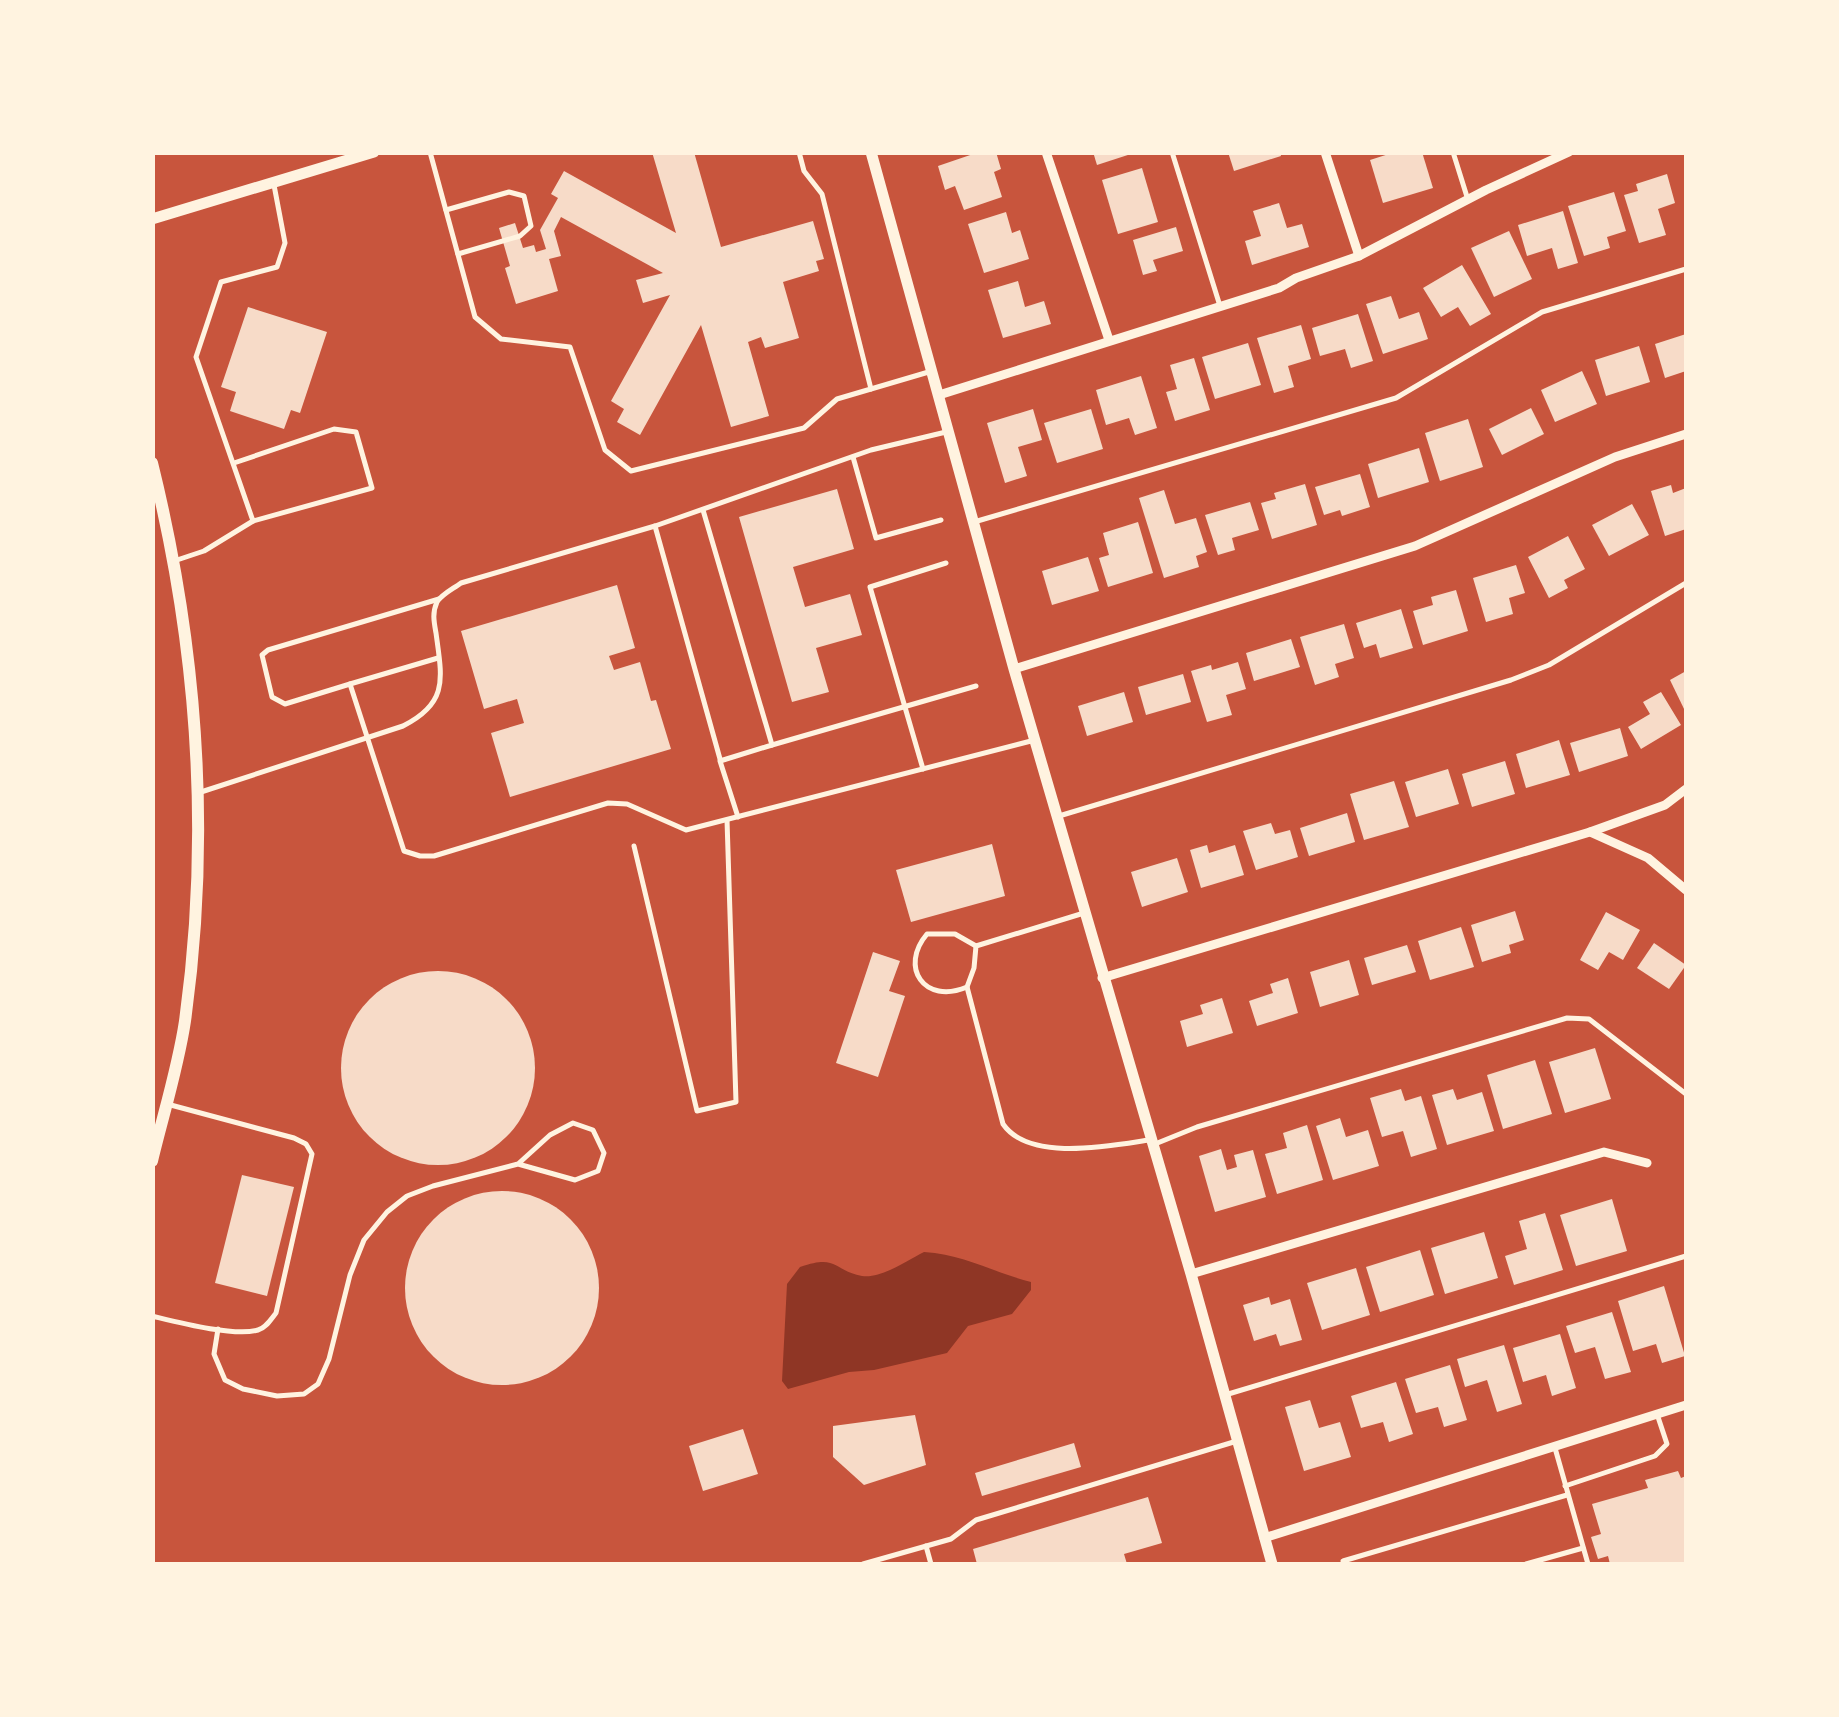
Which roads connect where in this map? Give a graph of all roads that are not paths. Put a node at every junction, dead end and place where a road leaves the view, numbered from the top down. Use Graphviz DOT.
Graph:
graph roads {
  1 [pos="374,152"];
  2 [pos="430,152"];
  3 [pos="799,152"];
  4 [pos="871,152"];
  5 [pos="1046,152"];
  6 [pos="1172,152"];
  7 [pos="1325,152"];
  8 [pos="1453,152"];
  9 [pos="1569,152"];
  10 [pos="274,182"];
  11 [pos="1468,200"];
  12 [pos="446,210"];
  13 [pos="152,219"];
  14 [pos="458,254"];
  15 [pos="1359,256"];
  16 [pos="1686,269"];
  17 [pos="1220,306"];
  18 [pos="1108,340"];
  19 [pos="932,371"];
  20 [pos="871,389"];
  21 [pos="939,395"];
  22 [pos="949,431"];
  23 [pos="1686,434"];
  24 [pos="853,457"];
  25 [pos="152,463"];
  26 [pos="234,463"];
  27 [pos="703,510"];
  28 [pos="941,520"];
  29 [pos="252,521"];
  30 [pos="974,522"];
  31 [pos="655,526"];
  32 [pos="174,561"];
  33 [pos="946,563"];
  34 [pos="1686,583"];
  35 [pos="439,599"];
  36 [pos="439,657"];
  37 [pos="1014,668"];
  38 [pos="350,684"];
  39 [pos="976,686"];
  40 [pos="906,706"];
  41 [pos="366,738"];
  42 [pos="1034,740"];
  43 [pos="772,745"];
  44 [pos="720,761"];
  45 [pos="923,768"];
  46 [pos="1686,789"];
  47 [pos="198,793"];
  48 [pos="738,817"];
  49 [pos="1056,817"];
  50 [pos="727,820"];
  51 [pos="1590,832"];
  52 [pos="634,846"];
  53 [pos="1686,890"];
  54 [pos="1084,912"];
  55 [pos="976,946"];
  56 [pos="1102,978"];
  57 [pos="966,988"];
  58 [pos="1686,1094"];
  59 [pos="166,1104"];
  60 [pos="1152,1142"];
  61 [pos="152,1162"];
  62 [pos="1648,1163"];
  63 [pos="518,1164"];
  64 [pos="1686,1256"];
  65 [pos="1191,1274"];
  66 [pos="152,1316"];
  67 [pos="218,1329"];
  68 [pos="1224,1395"];
  69 [pos="1686,1404"];
  70 [pos="1657,1414"];
  71 [pos="1237,1441"];
  72 [pos="1554,1446"];
  73 [pos="1565,1486"];
  74 [pos="1567,1495"];
  75 [pos="1264,1538"];
  76 [pos="926,1546"];
  77 [pos="1583,1548"];
  78 [pos="863,1564"];
  79 [pos="931,1564"];
  80 [pos="1272,1564"];
  81 [pos="1344,1564"];
  82 [pos="1526,1564"];
  83 [pos="1588,1564"];
  1 -- 10 [label="street"];
  2 -- 12 [label="lane"];
  3 -- 20 [label="lane"];
  4 -- 19 [label="street"];
  5 -- 18 [label="street"];
  6 -- 17 [label="lane"];
  7 -- 15 [label="street"];
  8 -- 11 [label="lane"];
  9 -- 11 [label="street"];
  10 -- 13 [label="street"];
  10 -- 26 [label="lane"];
  11 -- 15 [label="street"];
  12 -- 14 [label="lane"];
  12 -- 14 [label="lane"];
  14 -- 20 [label="lane"];
  15 -- 17 [label="street"];
  16 -- 30 [label="lane"];
  17 -- 18 [label="street"];
  18 -- 21 [label="street"];
  19 -- 20 [label="lane"];
  19 -- 21 [label="street"];
  21 -- 22 [label="street"];
  22 -- 24 [label="lane"];
  22 -- 30 [label="street"];
  23 -- 37 [label="street"];
  24 -- 27 [label="lane"];
  24 -- 28 [label="lane"];
  25 -- 32 [label="main road"];
  26 -- 29 [label="lane"];
  26 -- 29 [label="lane"];
  27 -- 31 [label="lane"];
  27 -- 43 [label="lane"];
  29 -- 32 [label="lane"];
  30 -- 37 [label="street"];
  31 -- 35 [label="lane"];
  31 -- 44 [label="lane"];
  32 -- 47 [label="main road"];
  33 -- 40 [label="lane"];
  34 -- 49 [label="lane"];
  35 -- 36 [label="lane"];
  35 -- 38 [label="lane"];
  36 -- 38 [label="lane"];
  36 -- 41 [label="lane"];
  37 -- 42 [label="street"];
  38 -- 41 [label="lane"];
  39 -- 40 [label="lane"];
  40 -- 43 [label="lane"];
  40 -- 45 [label="lane"];
  41 -- 47 [label="lane"];
  41 -- 50 [label="lane"];
  42 -- 45 [label="lane"];
  42 -- 49 [label="street"];
  43 -- 44 [label="lane"];
  44 -- 48 [label="lane"];
  45 -- 48 [label="lane"];
  46 -- 51 [label="street"];
  47 -- 59 [label="main road"];
  48 -- 50 [label="lane"];
  49 -- 54 [label="street"];
  50 -- 52 [label="lane"];
  51 -- 53 [label="street"];
  51 -- 56 [label="street"];
  54 -- 55 [label="lane"];
  54 -- 56 [label="street"];
  55 -- 57 [label="lane"];
  55 -- 57 [label="lane"];
  56 -- 60 [label="street"];
  57 -- 60 [label="lane"];
  58 -- 60 [label="lane"];
  59 -- 61 [label="main road"];
  59 -- 67 [label="lane"];
  60 -- 65 [label="street"];
  62 -- 65 [label="street"];
  63 -- 63 [label="lane"];
  63 -- 67 [label="lane"];
  64 -- 68 [label="lane"];
  65 -- 68 [label="street"];
  66 -- 67 [label="lane"];
  68 -- 71 [label="street"];
  69 -- 70 [label="street"];
  70 -- 72 [label="street"];
  70 -- 73 [label="lane"];
  71 -- 75 [label="street"];
  71 -- 76 [label="lane"];
  72 -- 73 [label="lane"];
  72 -- 75 [label="street"];
  73 -- 74 [label="lane"];
  74 -- 77 [label="lane"];
  74 -- 81 [label="lane"];
  75 -- 80 [label="street"];
  76 -- 78 [label="lane"];
  76 -- 79 [label="lane"];
  77 -- 82 [label="lane"];
  77 -- 83 [label="lane"];
}
